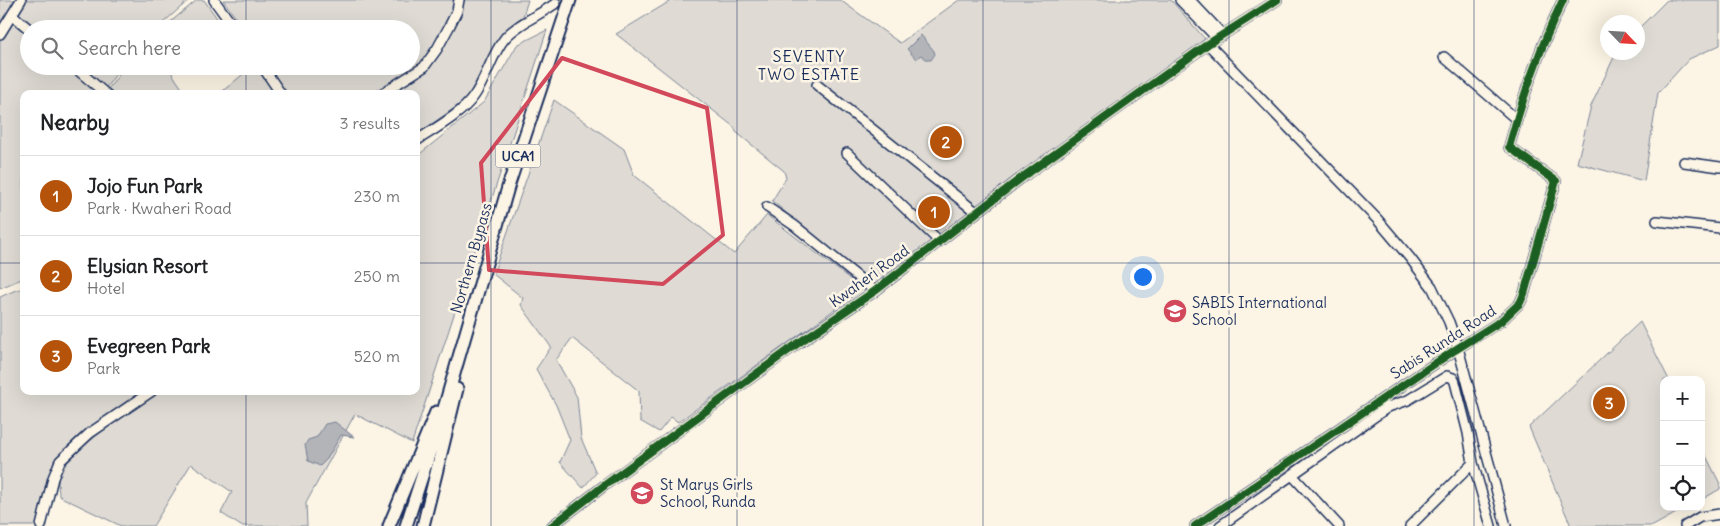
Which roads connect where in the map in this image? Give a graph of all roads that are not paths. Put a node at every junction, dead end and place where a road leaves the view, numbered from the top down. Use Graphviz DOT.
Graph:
graph roads {
  1 [pos="21,0"];
  2 [pos="214,0"];
  3 [pos="459,0"];
  4 [pos="1180,0"];
  5 [pos="1190,0"];
  6 [pos="1277,0"];
  7 [pos="1562,0"];
  8 [pos="562,3"];
  9 [pos="12,15"];
  10 [pos="228,20"];
  11 [pos="20,22"];
  12 [pos="0,34"];
  13 [pos="1220,36"];
  14 [pos="1208,44"];
  15 [pos="1444,57"];
  16 [pos="420,70"];
  17 [pos="81,75"];
  18 [pos="268,75"];
  19 [pos="411,75"];
  20 [pos="817,85"];
  21 [pos="95,90"];
  22 [pos="279,90"];
  23 [pos="387,90"];
  24 [pos="1516,119"];
  25 [pos="420,138"];
  26 [pos="847,153"];
  27 [pos="1684,162"];
  28 [pos="1720,167"];
  29 [pos="767,206"];
  30 [pos="976,212"];
  31 [pos="1657,220"];
  32 [pos="1720,228"];
  33 [pos="939,241"];
  34 [pos="875,290"];
  35 [pos="471,314"];
  36 [pos="1458,348"];
  37 [pos="454,372"];
  38 [pos="146,395"];
  39 [pos="1473,463"];
  40 [pos="1292,475"];
  41 [pos="1720,514"];
  42 [pos="41,526"];
  43 [pos="389,526"];
  44 [pos="406,526"];
  45 [pos="423,526"];
  46 [pos="552,526"];
  47 [pos="1194,526"];
  48 [pos="1220,526"];
  49 [pos="1339,526"];
  50 [pos="1410,526"];
  51 [pos="1492,526"];
  52 [pos="1506,526"];
  53 [pos="1685,526"];
  1 -- 9 [label="street"];
  2 -- 10 [label="street"];
  3 -- 16 [label="street"];
  4 -- 13 [label="street"];
  5 -- 13 [label="street"];
  6 -- 13 [label="street, Kwaheri Road"];
  7 -- 24 [label="street, Sabis Runda Road"];
  8 -- 25 [label="street"];
  8 -- 35 [label="main road, Northern Bypass / UCA1"];
  9 -- 11 [label="street"];
  9 -- 12 [label="street"];
  13 -- 14 [label="street, Kwaheri Road"];
  14 -- 30 [label="street, Kwaheri Road"];
  14 -- 36 [label="street"];
  15 -- 24 [label="street"];
  17 -- 21 [label="street"];
  18 -- 22 [label="street"];
  19 -- 23 [label="street"];
  20 -- 30 [label="street"];
  24 -- 36 [label="street, Sabis Runda Road"];
  26 -- 33 [label="street"];
  27 -- 28 [label="street"];
  29 -- 34 [label="street"];
  30 -- 33 [label="street, Kwaheri Road"];
  31 -- 32 [label="street"];
  33 -- 34 [label="street, Kwaheri Road"];
  34 -- 46 [label="street, Kwaheri Road"];
  35 -- 37 [label="main road, Northern Bypass / UCA1"];
  35 -- 45 [label="main road"];
  36 -- 47 [label="street, Sabis Runda Road"];
  36 -- 52 [label="street"];
  37 -- 43 [label="main road"];
  37 -- 44 [label="main road, Northern Bypass / UCA1"];
  38 -- 42 [label="street"];
  39 -- 40 [label="street"];
  39 -- 50 [label="street"];
  39 -- 51 [label="street"];
  40 -- 48 [label="street"];
  40 -- 49 [label="street"];
  41 -- 53 [label="street"];
}
